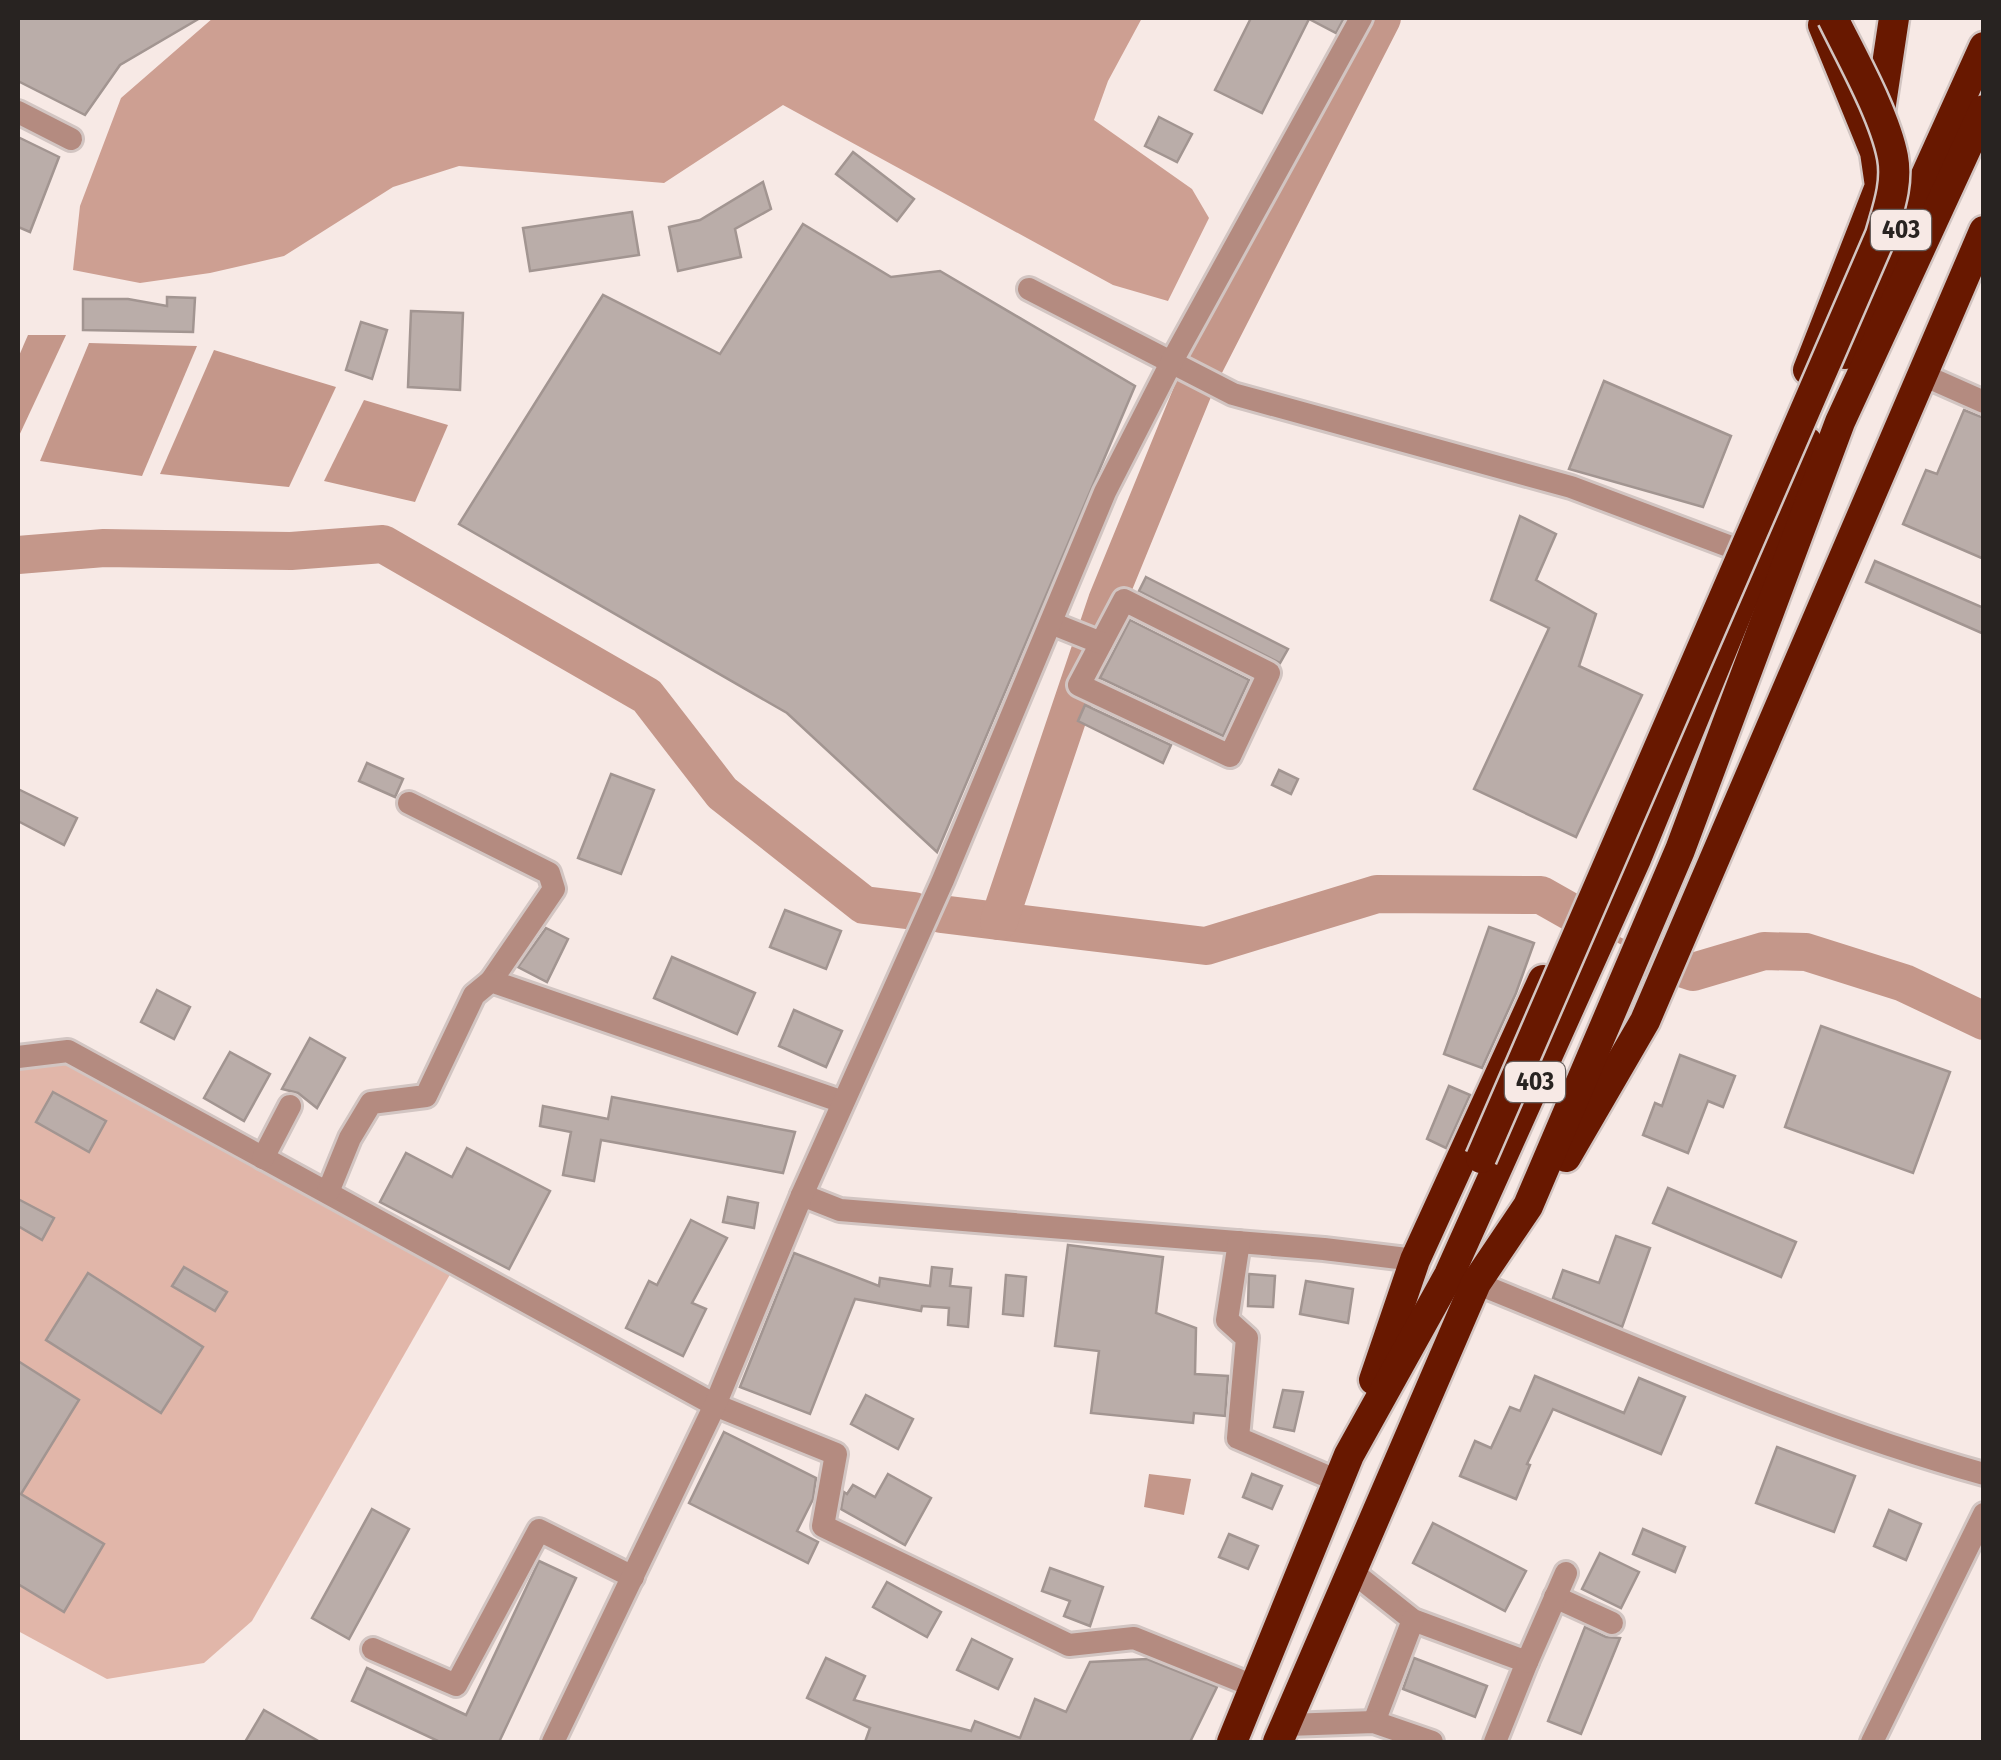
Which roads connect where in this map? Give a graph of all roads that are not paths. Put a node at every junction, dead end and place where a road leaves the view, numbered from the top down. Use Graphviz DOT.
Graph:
graph roads {
  1 [pos="1361,18"];
  2 [pos="1820,18"];
  3 [pos="1833,18"];
  4 [pos="1894,18"];
  5 [pos="1984,47"];
  6 [pos="1984,110"];
  7 [pos="18,112"];
  8 [pos="71,139"];
  9 [pos="1984,150"];
  10 [pos="1874,152"];
  11 [pos="1983,231"];
  12 [pos="1029,289"];
  13 [pos="1172,361"];
  14 [pos="1923,375"];
  15 [pos="1984,402"];
  16 [pos="1829,417"];
  17 [pos="1738,550"];
  18 [pos="1050,623"];
  19 [pos="1091,639"];
  20 [pos="410,804"];
  21 [pos="491,982"];
  22 [pos="18,1057"];
  23 [pos="843,1102"];
  24 [pos="290,1106"];
  25 [pos="263,1158"];
  26 [pos="328,1192"];
  27 [pos="802,1194"];
  28 [pos="1532,1197"];
  29 [pos="1239,1242"];
  30 [pos="1415,1260"];
  31 [pos="1476,1283"];
  32 [pos="715,1405"];
  33 [pos="1344,1468"];
  34 [pos="1984,1474"];
  35 [pos="1984,1514"];
  36 [pos="1350,1570"];
  37 [pos="1566,1573"];
  38 [pos="632,1577"];
  39 [pos="1556,1597"];
  40 [pos="1413,1620"];
  41 [pos="1612,1623"];
  42 [pos="373,1649"];
  43 [pos="1527,1662"];
  44 [pos="1256,1687"];
  45 [pos="1374,1722"];
  46 [pos="1283,1734"];
  47 [pos="553,1742"];
  48 [pos="1232,1742"];
  49 [pos="1432,1742"];
  50 [pos="1495,1742"];
  51 [pos="1872,1742"];
  1 -- 13 [label="street"];
  2 -- 10 [label="highway"];
  3 -- 33 [label="highway, bridge"];
  4 -- 10 [label="highway"];
  5 -- 16 [label="highway, 403"];
  6 -- 16 [label="highway, 403"];
  7 -- 8 [label="street"];
  9 -- 28 [label="highway"];
  10 -- 17 [label="highway"];
  11 -- 14 [label="highway"];
  12 -- 13 [label="street"];
  13 -- 17 [label="street"];
  13 -- 18 [label="street"];
  14 -- 15 [label="street"];
  14 -- 28 [label="highway"];
  16 -- 28 [label="highway, 403"];
  16 -- 33 [label="highway, 403"];
  17 -- 30 [label="highway"];
  18 -- 19 [label="street"];
  18 -- 23 [label="street"];
  19 -- 19 [label="street"];
  20 -- 21 [label="street"];
  21 -- 23 [label="street"];
  21 -- 26 [label="street"];
  22 -- 25 [label="street"];
  23 -- 27 [label="street"];
  24 -- 25 [label="street"];
  25 -- 26 [label="street"];
  26 -- 32 [label="street"];
  27 -- 29 [label="street"];
  27 -- 32 [label="street"];
  28 -- 31 [label="highway, 403"];
  29 -- 30 [label="street"];
  29 -- 33 [label="street"];
  30 -- 33 [label="highway"];
  31 -- 34 [label="street"];
  31 -- 36 [label="highway, 403"];
  32 -- 38 [label="street"];
  32 -- 44 [label="street"];
  33 -- 44 [label="highway, 403"];
  35 -- 51 [label="street"];
  36 -- 40 [label="street"];
  36 -- 46 [label="highway, 403"];
  37 -- 39 [label="street"];
  38 -- 42 [label="street"];
  38 -- 47 [label="street"];
  39 -- 41 [label="street"];
  39 -- 43 [label="street"];
  40 -- 43 [label="street"];
  40 -- 45 [label="street"];
  43 -- 50 [label="street"];
  44 -- 48 [label="highway, 403"];
  45 -- 46 [label="street"];
  45 -- 49 [label="street"];
}
